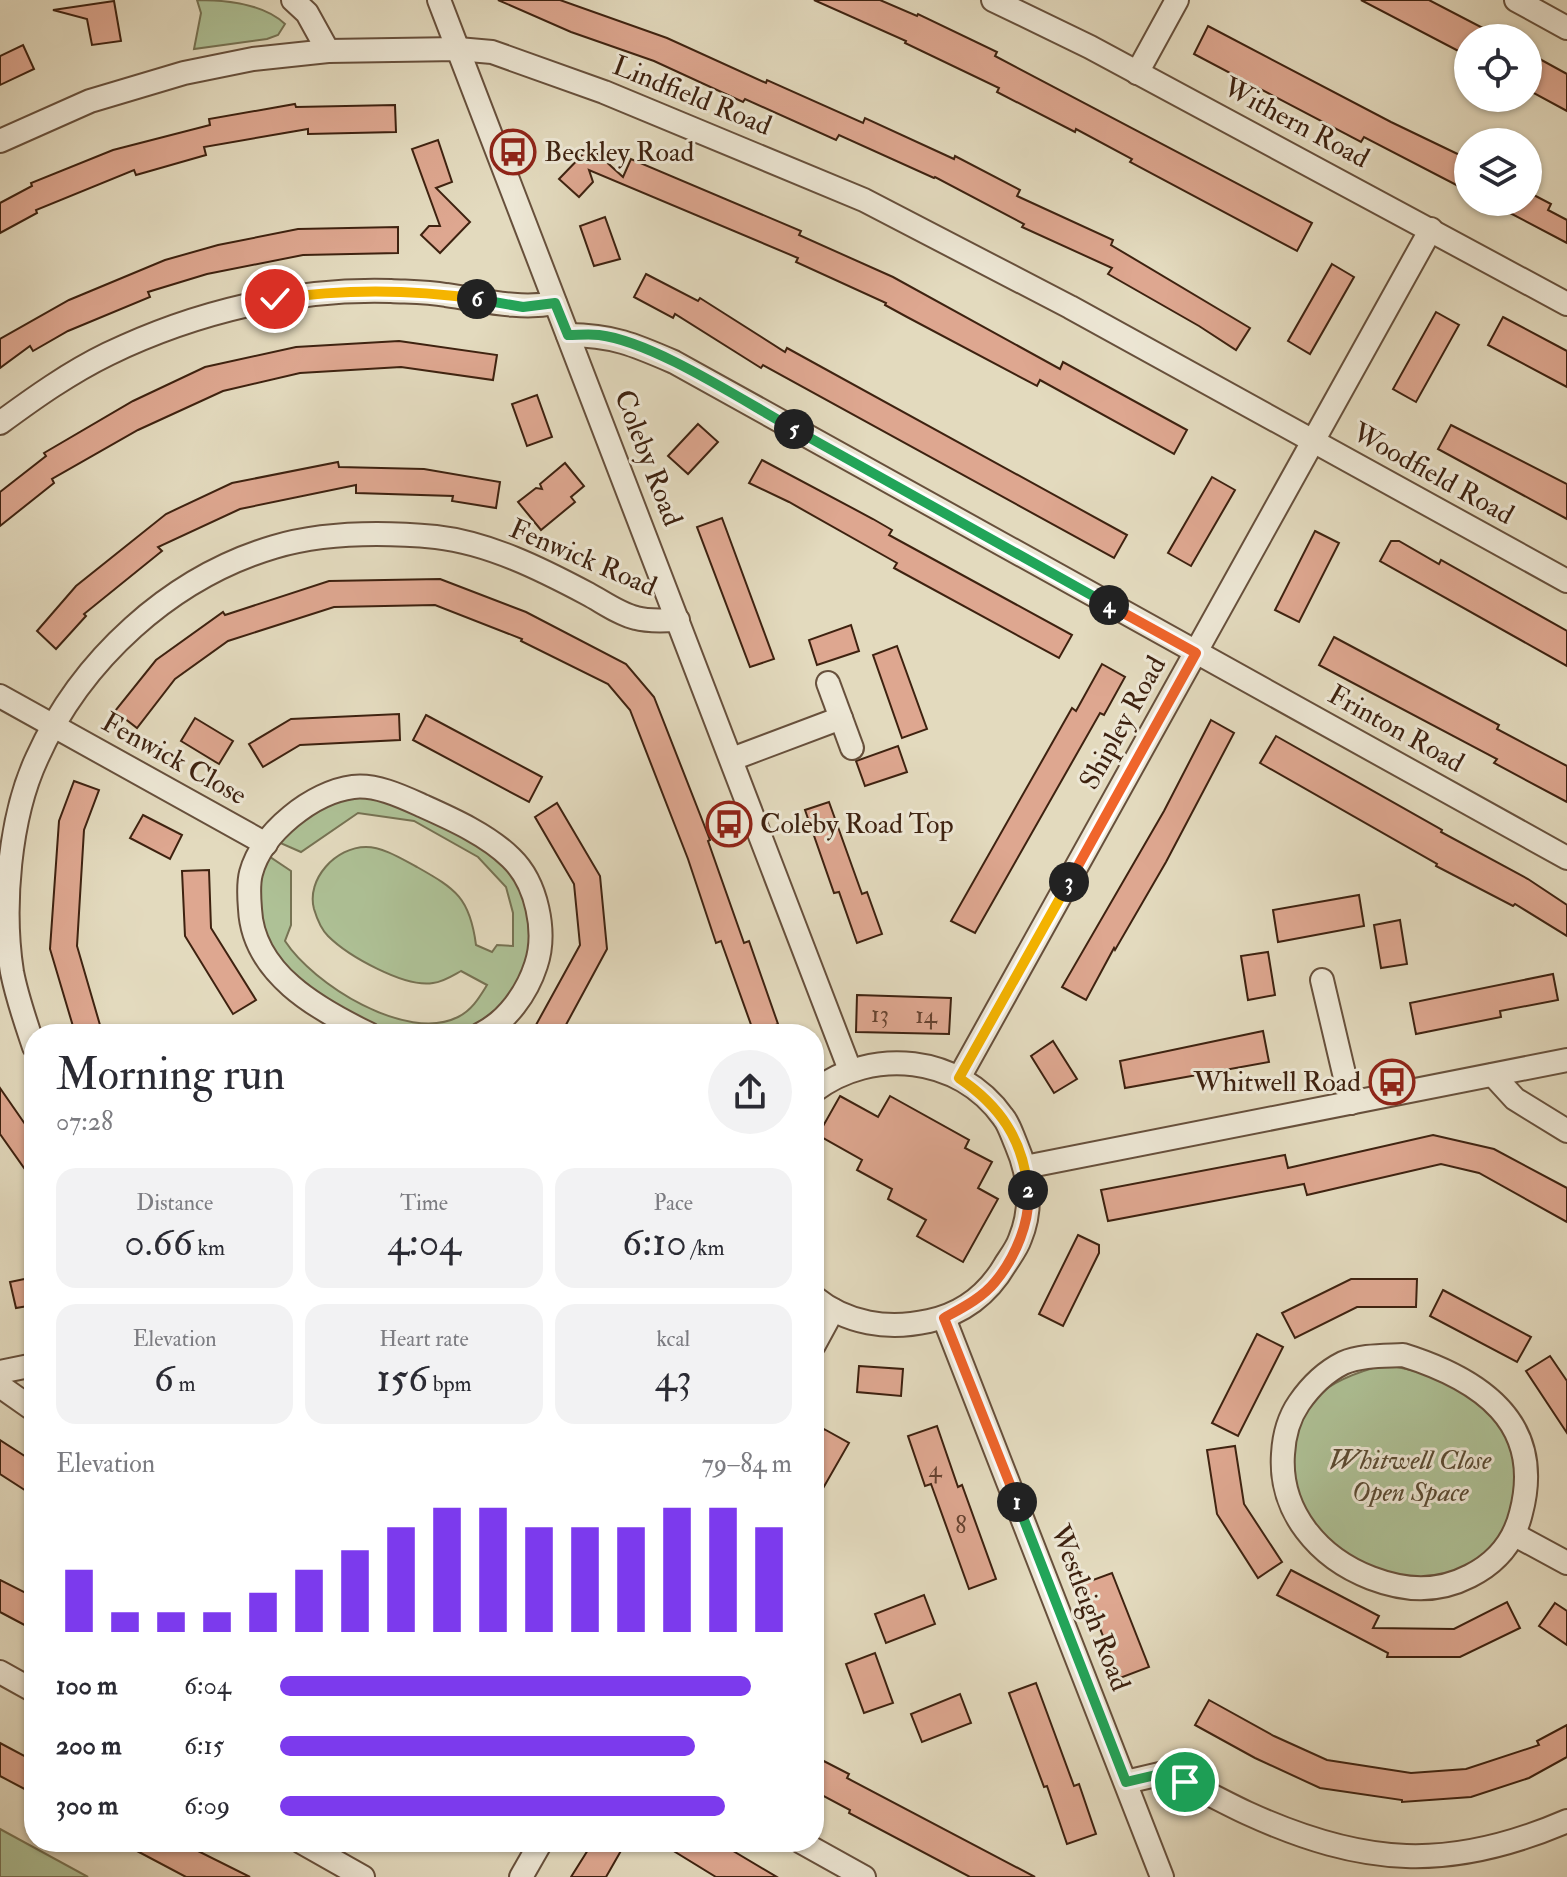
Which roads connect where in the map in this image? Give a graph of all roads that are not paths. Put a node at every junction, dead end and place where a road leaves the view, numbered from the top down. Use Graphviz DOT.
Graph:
graph roads {
  1 [pos="293,0"];
  2 [pos="439,0"];
  3 [pos="993,0"];
  4 [pos="1177,0"];
  5 [pos="1516,0"];
  6 [pos="1567,28"];
  7 [pos="458,49"];
  8 [pos="328,51"];
  9 [pos="1137,73"];
  10 [pos="0,141"];
  11 [pos="1431,229"];
  12 [pos="555,303"];
  13 [pos="1567,304"];
  14 [pos="568,335"];
  15 [pos="0,423"];
  16 [pos="1312,443"];
  17 [pos="1567,581"];
  18 [pos="678,620"];
  19 [pos="1196,653"];
  20 [pos="828,683"];
  21 [pos="0,696"];
  22 [pos="841,718"];
  23 [pos="53,725"];
  24 [pos="852,748"];
  25 [pos="732,759"];
  26 [pos="266,844"];
  27 [pos="1567,858"];
  28 [pos="1322,980"];
  29 [pos="27,1024"];
  30 [pos="351,1024"];
  31 [pos="494,1024"];
  32 [pos="1567,1060"];
  33 [pos="850,1070"];
  34 [pos="1493,1075"];
  35 [pos="959,1078"];
  36 [pos="824,1084"];
  37 [pos="1351,1103"];
  38 [pos="1567,1131"];
  39 [pos="1025,1167"];
  40 [pos="824,1304"];
  41 [pos="833,1310"];
  42 [pos="944,1318"];
  43 [pos="824,1327"];
  44 [pos="24,1367"];
  45 [pos="0,1372"];
  46 [pos="0,1386"];
  47 [pos="24,1403"];
  48 [pos="1515,1535"];
  49 [pos="1567,1563"];
  50 [pos="0,1672"];
  51 [pos="24,1685"];
  52 [pos="1126,1782"];
  53 [pos="1567,1821"];
  54 [pos="319,1852"];
  55 [pos="535,1852"];
  56 [pos="819,1852"];
  57 [pos="363,1877"];
  58 [pos="521,1877"];
  59 [pos="864,1877"];
  60 [pos="1162,1877"];
  1 -- 8 [label="street"];
  2 -- 7 [label="street, Coleby Road"];
  3 -- 9 [label="street, Withern Road"];
  4 -- 9 [label="street"];
  5 -- 6 [label="street"];
  7 -- 8 [label="street, Lindfield Road"];
  7 -- 12 [label="street, Coleby Road"];
  7 -- 16 [label="street, Lindfield Road"];
  8 -- 10 [label="street, Lindfield Road"];
  9 -- 11 [label="street, Withern Road"];
  11 -- 13 [label="street, Withern Road"];
  11 -- 16 [label="street, Shipley Road"];
  12 -- 14 [label="street, Coleby Road"];
  12 -- 15 [label="street"];
  14 -- 18 [label="street, Coleby Road"];
  14 -- 19 [label="street"];
  16 -- 17 [label="street, Woodfield Road"];
  16 -- 19 [label="street, Shipley Road"];
  18 -- 23 [label="street, Fenwick Road"];
  18 -- 25 [label="street, Coleby Road"];
  19 -- 27 [label="street, Frinton Road"];
  19 -- 35 [label="street, Shipley Road"];
  20 -- 22 [label="street"];
  21 -- 23 [label="street, Fenwick Close"];
  22 -- 24 [label="street"];
  22 -- 25 [label="street"];
  23 -- 26 [label="street, Fenwick Close"];
  23 -- 29 [label="street, Fenwick Road"];
  25 -- 33 [label="street, Coleby Road"];
  26 -- 30 [label="street"];
  26 -- 31 [label="street"];
  28 -- 37 [label="street"];
  32 -- 34 [label="street"];
  33 -- 35 [label="street"];
  33 -- 36 [label="street"];
  34 -- 37 [label="street"];
  34 -- 38 [label="street"];
  35 -- 39 [label="street"];
  37 -- 39 [label="street"];
  39 -- 42 [label="street"];
  40 -- 41 [label="street"];
  41 -- 42 [label="street"];
  41 -- 43 [label="street"];
  42 -- 52 [label="street, Westleigh Road"];
  44 -- 45 [label="street"];
  46 -- 47 [label="street"];
  48 -- 48 [label="street"];
  48 -- 49 [label="street"];
  50 -- 51 [label="street"];
  52 -- 53 [label="street"];
  52 -- 60 [label="street, Westleigh Road"];
  54 -- 57 [label="street"];
  55 -- 58 [label="street"];
  56 -- 59 [label="street"];
}
